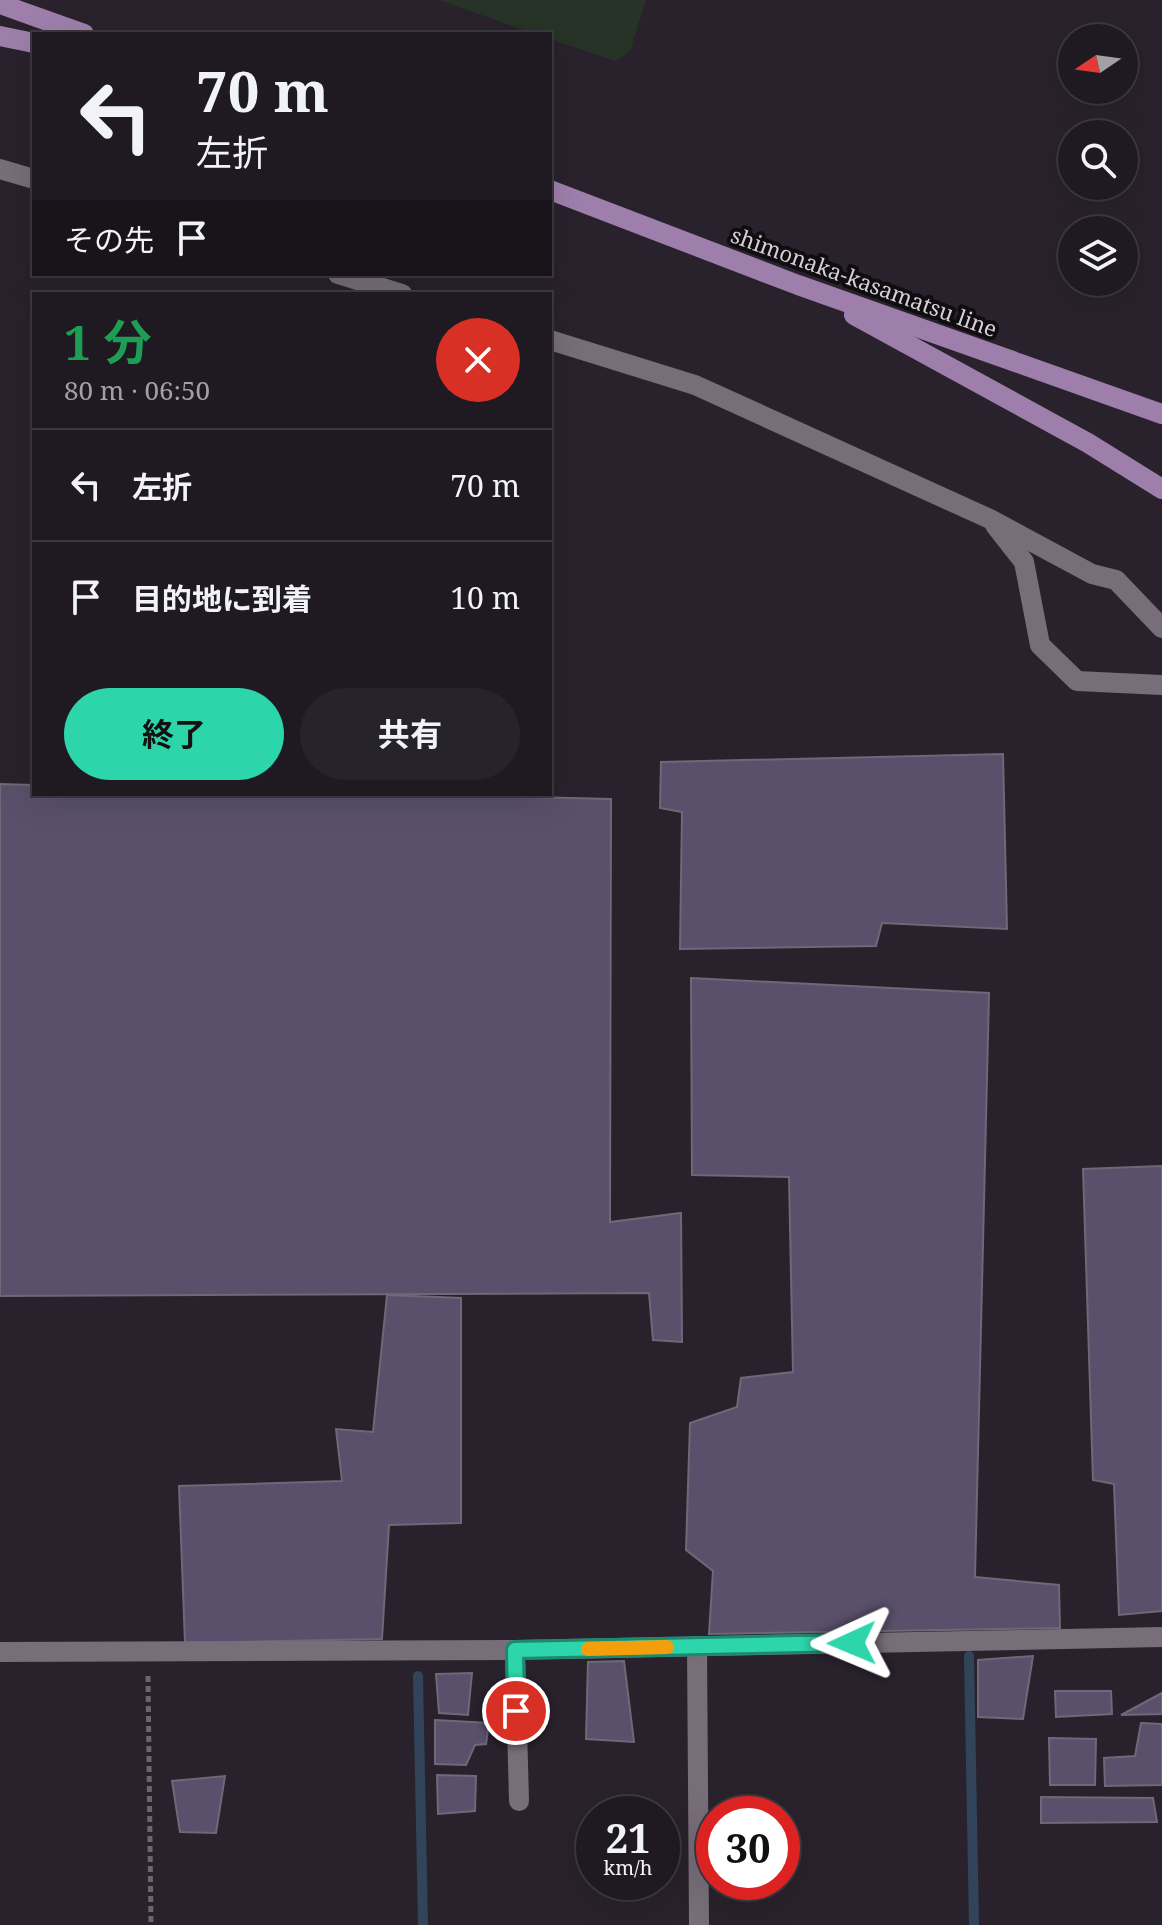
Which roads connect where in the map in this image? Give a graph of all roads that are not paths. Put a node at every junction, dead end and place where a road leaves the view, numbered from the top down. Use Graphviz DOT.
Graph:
graph roads {
  1 [pos="0,4"];
  2 [pos="78,32"];
  3 [pos="0,36"];
  4 [pos="32,43"];
  5 [pos="0,169"];
  6 [pos="32,178"];
  7 [pos="552,191"];
  8 [pos="344,276"];
  9 [pos="798,285"];
  10 [pos="396,292"];
  11 [pos="552,341"];
  12 [pos="1162,414"];
  13 [pos="1162,489"];
  14 [pos="990,519"];
  15 [pos="1162,628"];
  16 [pos="1162,685"];
  17 [pos="1162,1637"];
  18 [pos="697,1646"];
  19 [pos="515,1650"];
  20 [pos="0,1652"];
  21 [pos="519,1801"];
  22 [pos="699,1925"];
  1 -- 2 [label="main road"];
  3 -- 4 [label="main road"];
  5 -- 6 [label="street"];
  7 -- 9 [label="main road, shimonaka-kasamatsu line"];
  8 -- 10 [label="street"];
  9 -- 12 [label="main road, shimonaka-kasamatsu line"];
  9 -- 13 [label="main road"];
  11 -- 14 [label="street"];
  14 -- 15 [label="street"];
  14 -- 16 [label="street"];
  17 -- 18 [label="street"];
  18 -- 19 [label="street"];
  18 -- 22 [label="street"];
  19 -- 20 [label="street"];
  19 -- 21 [label="street"];
}
